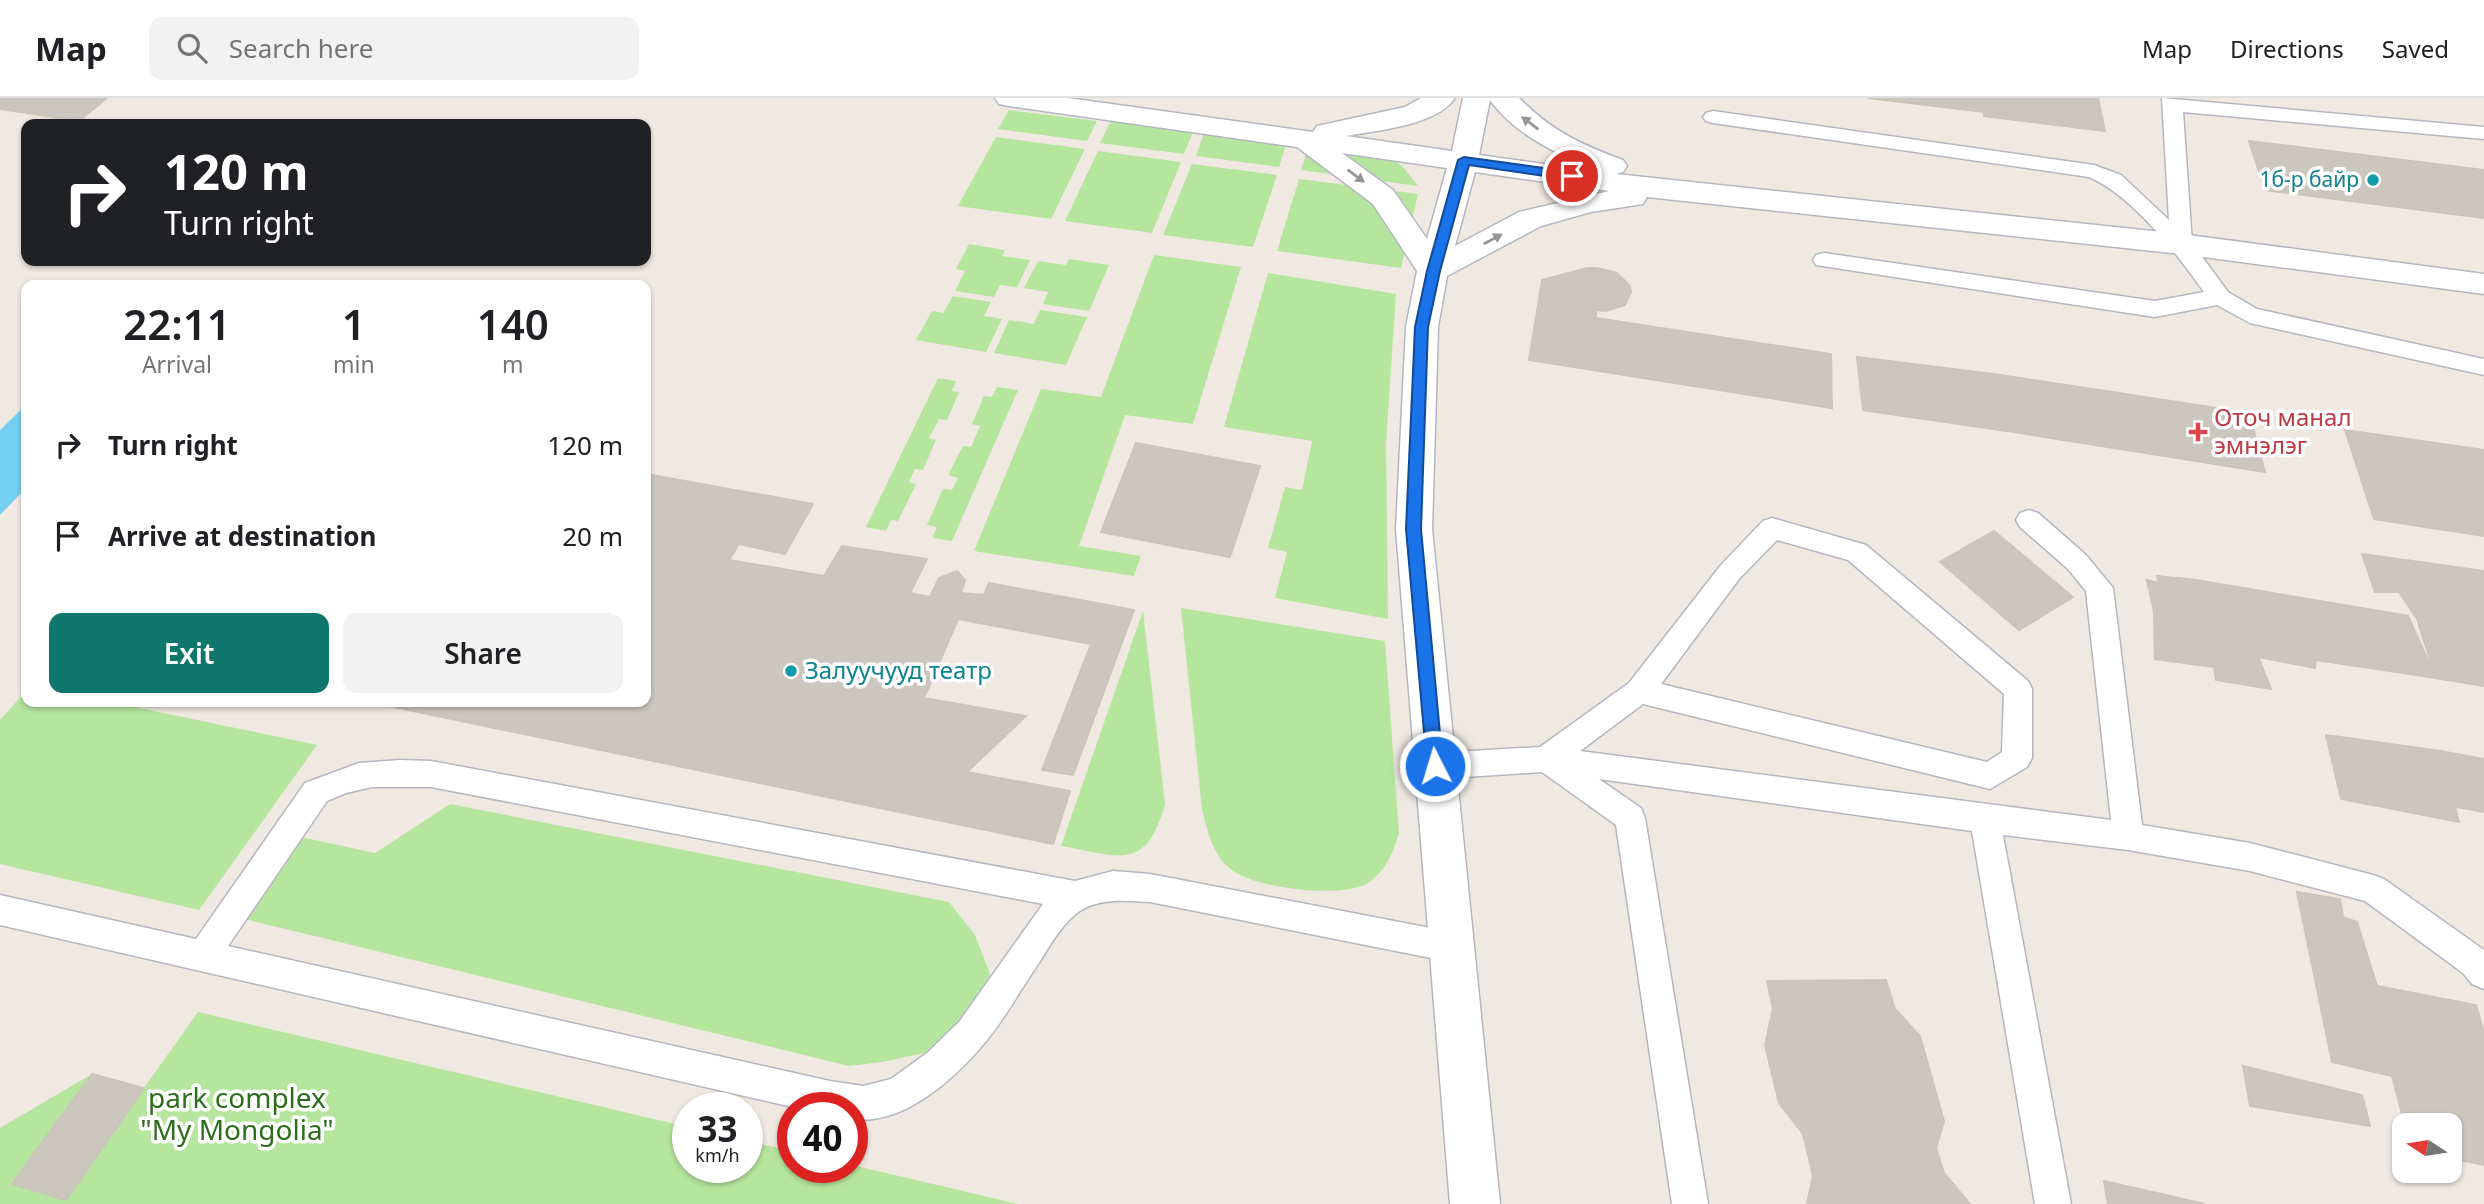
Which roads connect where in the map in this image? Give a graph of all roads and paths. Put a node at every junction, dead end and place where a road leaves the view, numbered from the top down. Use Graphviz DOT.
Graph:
graph roads {
  1 [pos="1009,98"];
  2 [pos="1441,98"];
  3 [pos="1477,98"];
  4 [pos="1503,98"];
  5 [pos="2173,102"];
  6 [pos="1713,117"];
  7 [pos="2484,133"];
  8 [pos="1300,137"];
  9 [pos="1464,160"];
  10 [pos="1680,192"];
  11 [pos="2181,244"];
  12 [pos="1824,260"];
  13 [pos="1433,271"];
  14 [pos="2484,284"];
  15 [pos="2220,297"];
  16 [pos="2484,367"];
  17 [pos="2029,520"];
  18 [pos="1639,691"];
  19 [pos="1546,759"];
  20 [pos="1435,766"];
  21 [pos="1984,819"];
  22 [pos="2128,836"];
  23 [pos="1075,896"];
  24 [pos="0,910"];
  25 [pos="1451,947"];
  26 [pos="203,956"];
  27 [pos="2484,972"];
  28 [pos="1475,1204"];
  29 [pos="1690,1204"];
  30 [pos="2053,1204"];
  1 -- 8 [label="main road"];
  2 -- 8 [label="main road"];
  3 -- 9 [label="main road"];
  10 -- 4 [label="main road, one-way"];
  5 -- 7 [label="lane"];
  5 -- 11 [label="lane"];
  6 -- 11 [label="lane"];
  8 -- 9 [label="main road"];
  8 -- 13 [label="main road, one-way"];
  9 -- 10 [label="main road"];
  9 -- 13 [label="main road"];
  10 -- 11 [label="main road"];
  13 -- 10 [label="main road, one-way"];
  11 -- 14 [label="main road"];
  11 -- 15 [label="lane"];
  12 -- 15 [label="lane"];
  13 -- 20 [label="main road"];
  15 -- 16 [label="lane"];
  17 -- 22 [label="lane"];
  18 -- 18 [label="lane"];
  18 -- 19 [label="lane"];
  19 -- 20 [label="lane"];
  19 -- 21 [label="lane"];
  19 -- 29 [label="lane"];
  20 -- 25 [label="main road"];
  21 -- 22 [label="lane"];
  21 -- 30 [label="lane"];
  22 -- 27 [label="lane"];
  23 -- 25 [label="lane"];
  23 -- 26 [label="lane"];
  23 -- 26 [label="lane"];
  24 -- 26 [label="lane"];
  25 -- 28 [label="main road"];
}
